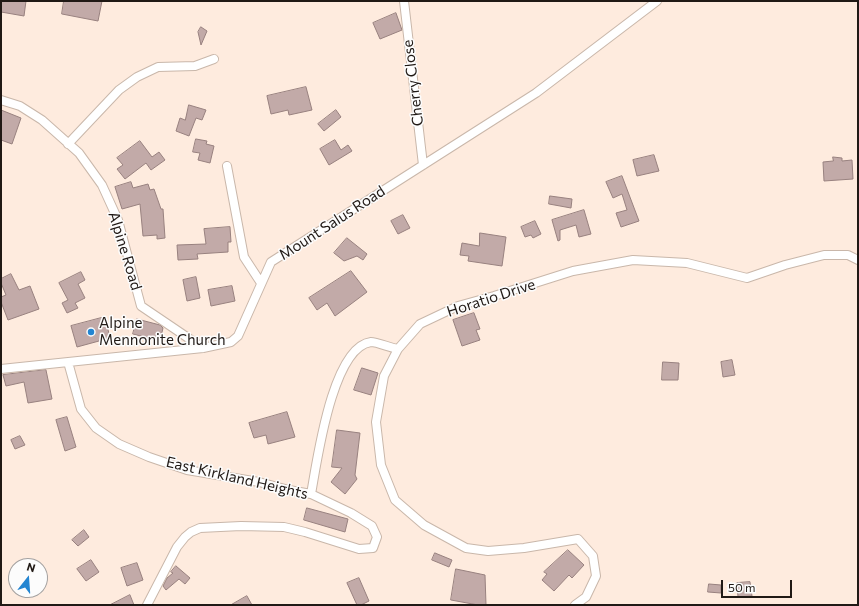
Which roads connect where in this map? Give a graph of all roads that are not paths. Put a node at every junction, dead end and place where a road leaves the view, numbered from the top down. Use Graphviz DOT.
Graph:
graph roads {
  1 [pos="404,1"];
  2 [pos="657,1"];
  3 [pos="214,58"];
  4 [pos="1,100"];
  5 [pos="68,144"];
  6 [pos="423,165"];
  7 [pos="227,166"];
  8 [pos="858,260"];
  9 [pos="261,283"];
  10 [pos="203,348"];
  11 [pos="398,349"];
  12 [pos="68,362"];
  13 [pos="1,369"];
  14 [pos="311,494"];
  15 [pos="147,605"];
  16 [pos="575,605"];
  1 -- 6 [label="street, Cherry Close"];
  2 -- 6 [label="street, Mount Salus Road"];
  3 -- 5 [label="street"];
  4 -- 5 [label="street, Alpine Road"];
  5 -- 10 [label="street, Alpine Road"];
  6 -- 9 [label="street, Mount Salus Road"];
  7 -- 9 [label="street"];
  8 -- 11 [label="street, Horatio Drive"];
  9 -- 10 [label="street, Mount Salus Road"];
  10 -- 12 [label="street, Mount Salus Road"];
  11 -- 14 [label="street"];
  11 -- 16 [label="street, Horatio Drive"];
  12 -- 13 [label="street, Mount Salus Road"];
  12 -- 14 [label="street, East Kirkland Heights"];
  14 -- 15 [label="street, East Kirkland Heights"];
}
